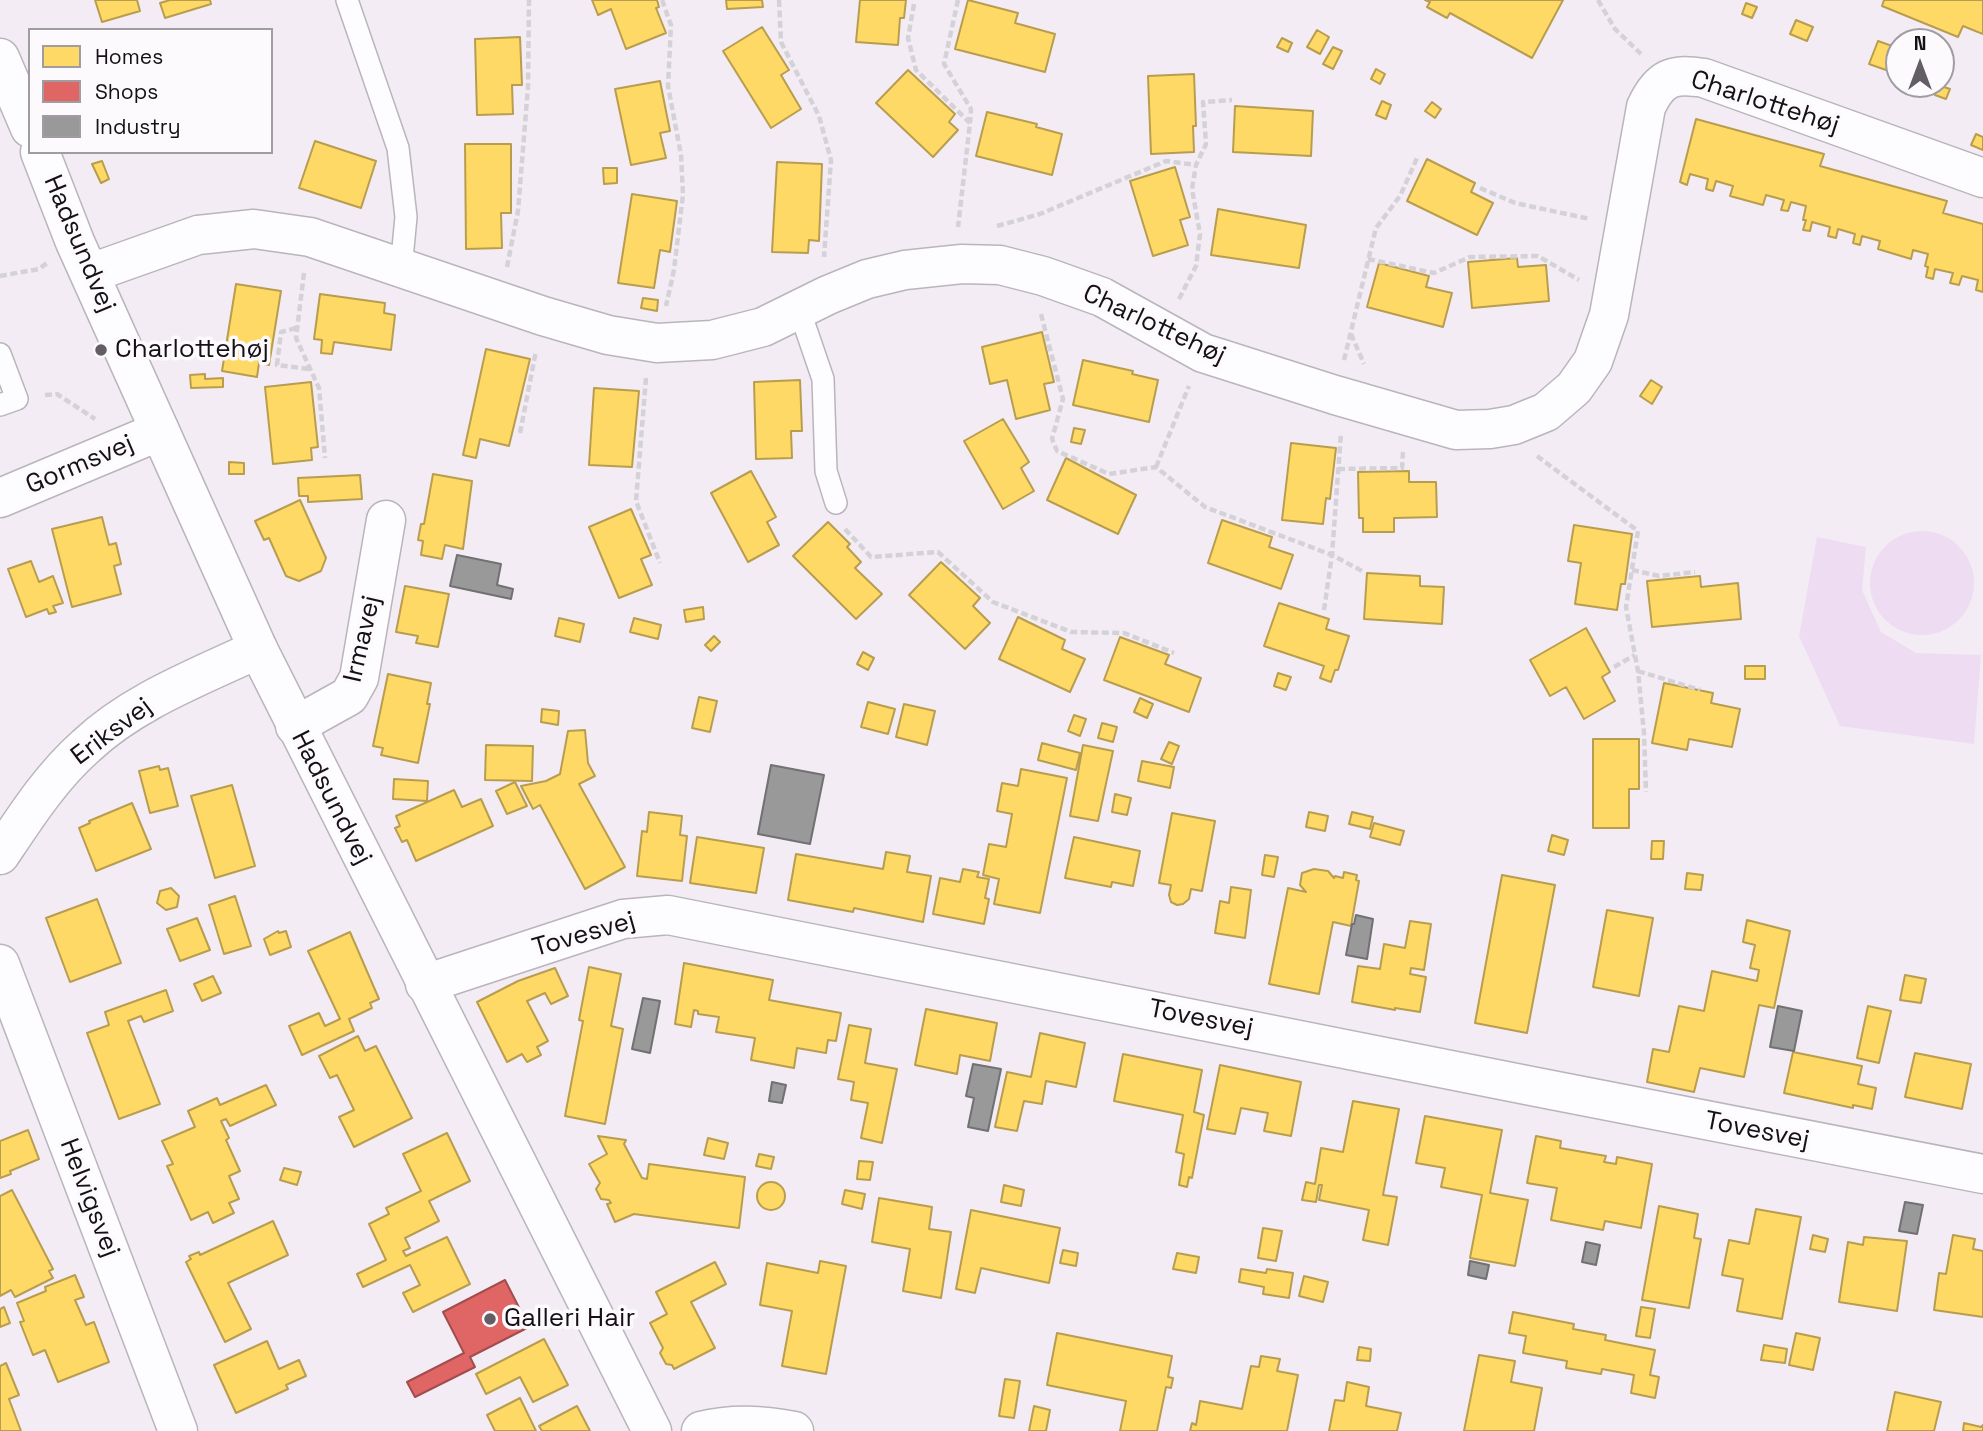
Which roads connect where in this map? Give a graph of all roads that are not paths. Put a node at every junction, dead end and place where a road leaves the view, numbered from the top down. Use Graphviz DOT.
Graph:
graph roads {
  1 [pos="348,0"];
  2 [pos="0,58"];
  3 [pos="18,121"];
  4 [pos="41,154"];
  5 [pos="1983,178"];
  6 [pos="83,258"];
  7 [pos="401,269"];
  8 [pos="813,302"];
  9 [pos="0,354"];
  10 [pos="0,405"];
  11 [pos="160,432"];
  12 [pos="0,498"];
  13 [pos="836,503"];
  14 [pos="386,520"];
  15 [pos="258,649"];
  16 [pos="295,726"];
  17 [pos="0,855"];
  18 [pos="0,964"];
  19 [pos="425,984"];
  20 [pos="1983,1174"];
  21 [pos="178,1431"];
  22 [pos="652,1431"];
  23 [pos="701,1431"];
  24 [pos="794,1431"];
  1 -- 7 [label="lane"];
  2 -- 3 [label="street"];
  4 -- 6 [label="street, Hadsundvej"];
  5 -- 8 [label="street, Charlottehøj"];
  6 -- 7 [label="street, Charlottehøj"];
  6 -- 11 [label="street, Hadsundvej"];
  7 -- 8 [label="street, Charlottehøj"];
  8 -- 13 [label="lane"];
  9 -- 10 [label="lane"];
  11 -- 12 [label="street, Gormsvej"];
  11 -- 15 [label="street, Hadsundvej"];
  14 -- 16 [label="street, Irmavej"];
  15 -- 16 [label="street, Hadsundvej"];
  15 -- 17 [label="street, Eriksvej"];
  16 -- 19 [label="street, Hadsundvej"];
  18 -- 21 [label="street, Helvigsvej"];
  19 -- 20 [label="street, Tovesvej"];
  19 -- 22 [label="street, Hadsundvej"];
  23 -- 24 [label="street"];
}
